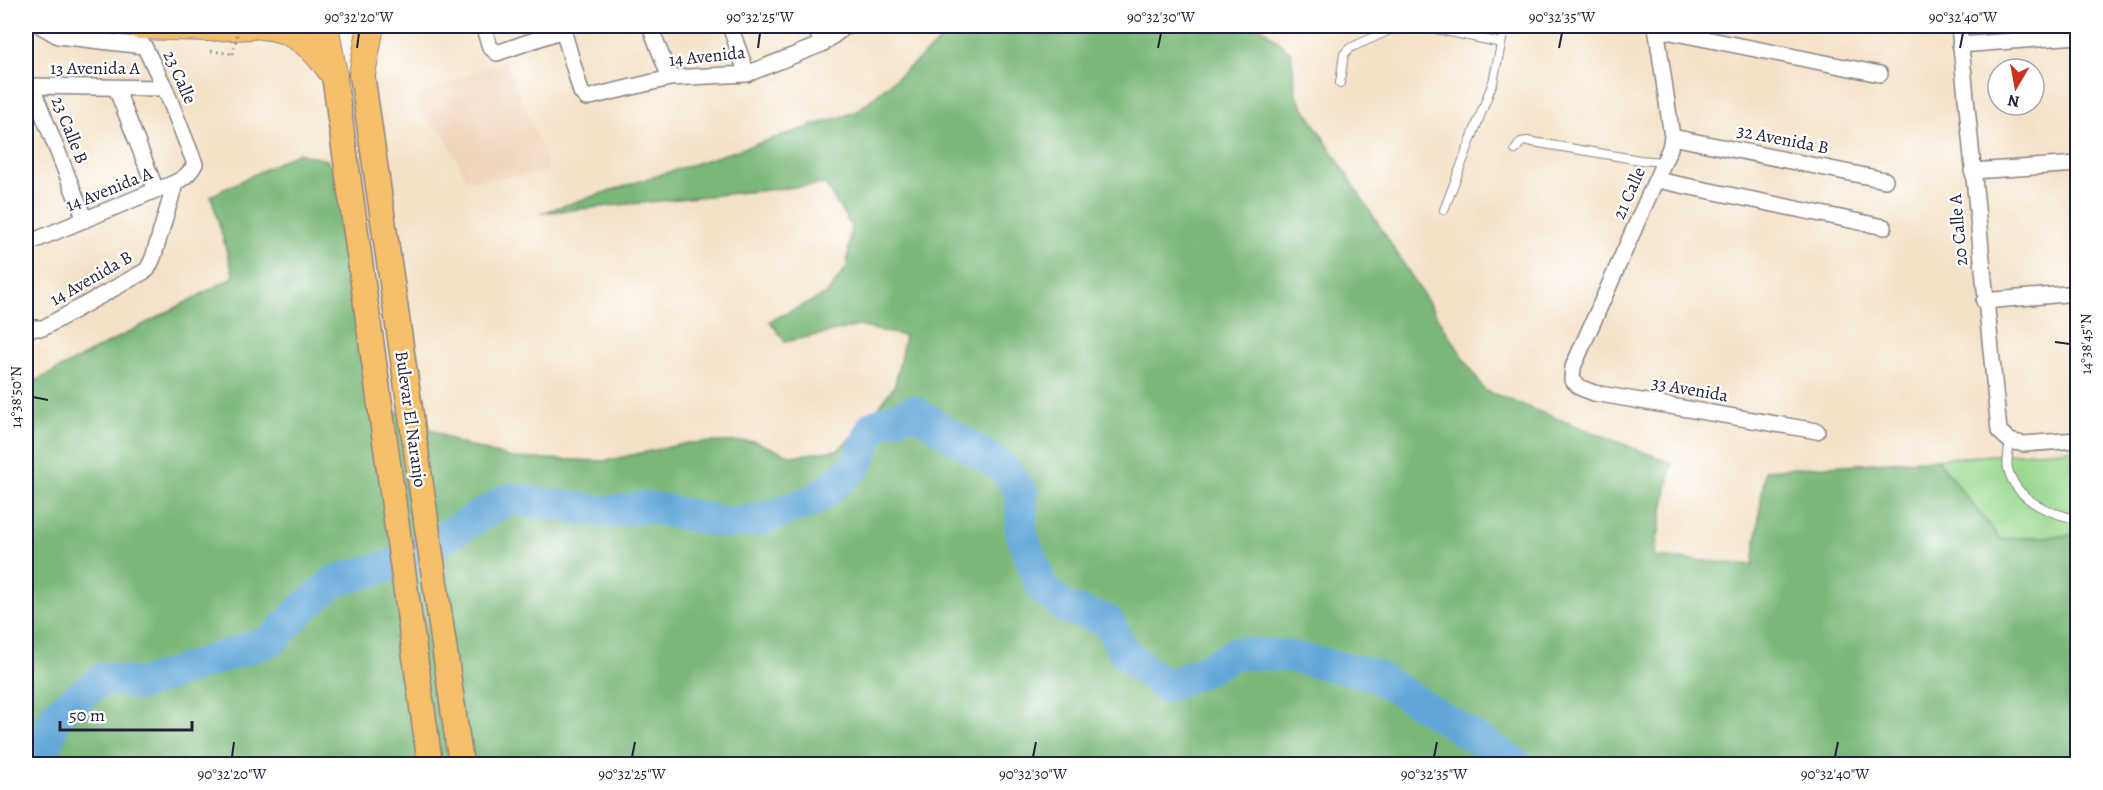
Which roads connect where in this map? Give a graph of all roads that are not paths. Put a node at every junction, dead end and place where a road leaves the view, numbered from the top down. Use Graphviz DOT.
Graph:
graph roads {
  1 [pos="41,26"];
  2 [pos="139,26"];
  3 [pos="252,26"];
  4 [pos="262,26"];
  5 [pos="325,26"];
  6 [pos="354,26"];
  7 [pos="371,26"];
  8 [pos="483,26"];
  9 [pos="650,26"];
  10 [pos="730,26"];
  11 [pos="815,26"];
  12 [pos="846,26"];
  13 [pos="1505,26"];
  14 [pos="1959,26"];
  15 [pos="1656,27"];
  16 [pos="562,28"];
  17 [pos="2078,36"];
  18 [pos="1501,43"];
  19 [pos="822,44"];
  20 [pos="1960,45"];
  21 [pos="362,74"];
  22 [pos="747,74"];
  23 [pos="1880,74"];
  24 [pos="334,75"];
  25 [pos="670,78"];
  26 [pos="1340,83"];
  27 [pos="29,86"];
  28 [pos="116,88"];
  29 [pos="165,88"];
  30 [pos="1672,136"];
  31 [pos="1515,150"];
  32 [pos="193,157"];
  33 [pos="1665,162"];
  34 [pos="2078,164"];
  35 [pos="1972,171"];
  36 [pos="1657,180"];
  37 [pos="1885,180"];
  38 [pos="175,184"];
  39 [pos="156,190"];
  40 [pos="1444,210"];
  41 [pos="85,220"];
  42 [pos="1884,227"];
  43 [pos="26,244"];
  44 [pos="2078,293"];
  45 [pos="1984,301"];
  46 [pos="26,325"];
  47 [pos="1573,367"];
  48 [pos="1817,431"];
  49 [pos="2004,436"];
  50 [pos="2078,440"];
  51 [pos="2078,519"];
  52 [pos="430,765"];
  53 [pos="461,765"];
  1 -- 29 [label="street, 23 Calle"];
  2 -- 3 [label="highway"];
  4 -- 24 [label="highway"];
  5 -- 24 [label="highway"];
  6 -- 21 [label="highway"];
  7 -- 21 [label="highway"];
  8 -- 16 [label="street"];
  9 -- 25 [label="street"];
  10 -- 22 [label="street"];
  11 -- 19 [label="street"];
  12 -- 19 [label="street, 14 Avenida"];
  13 -- 18 [label="lane"];
  14 -- 20 [label="street, 20 Calle A"];
  15 -- 23 [label="street"];
  15 -- 30 [label="street, 21 Calle"];
  16 -- 25 [label="street, 14 Avenida"];
  17 -- 20 [label="street"];
  18 -- 26 [label="lane"];
  18 -- 40 [label="lane"];
  19 -- 22 [label="street, 14 Avenida"];
  20 -- 35 [label="street, 20 Calle A"];
  21 -- 53 [label="main road, Bulevar El Naranjo"];
  22 -- 25 [label="street, 14 Avenida"];
  24 -- 52 [label="main road, Bulevar El Naranjo"];
  27 -- 28 [label="street, 13 Avenida A"];
  27 -- 41 [label="street, 23 Calle B"];
  28 -- 29 [label="street, 13 Avenida A"];
  28 -- 39 [label="street"];
  29 -- 32 [label="street, 23 Calle"];
  30 -- 33 [label="street, 21 Calle"];
  30 -- 37 [label="street, 32 Avenida B"];
  31 -- 33 [label="lane"];
  32 -- 38 [label="street, 14 Avenida A"];
  33 -- 36 [label="street, 21 Calle"];
  34 -- 35 [label="street"];
  35 -- 45 [label="street, 20 Calle A"];
  36 -- 42 [label="street"];
  36 -- 47 [label="street, 21 Calle"];
  38 -- 39 [label="street, 14 Avenida A"];
  38 -- 46 [label="street, 14 Avenida B"];
  39 -- 41 [label="street, 14 Avenida A"];
  41 -- 43 [label="street, 14 Avenida A"];
  44 -- 45 [label="street"];
  45 -- 49 [label="street, 20 Calle A"];
  47 -- 48 [label="street, 33 Avenida"];
  49 -- 50 [label="street"];
  49 -- 51 [label="lane"];
}
